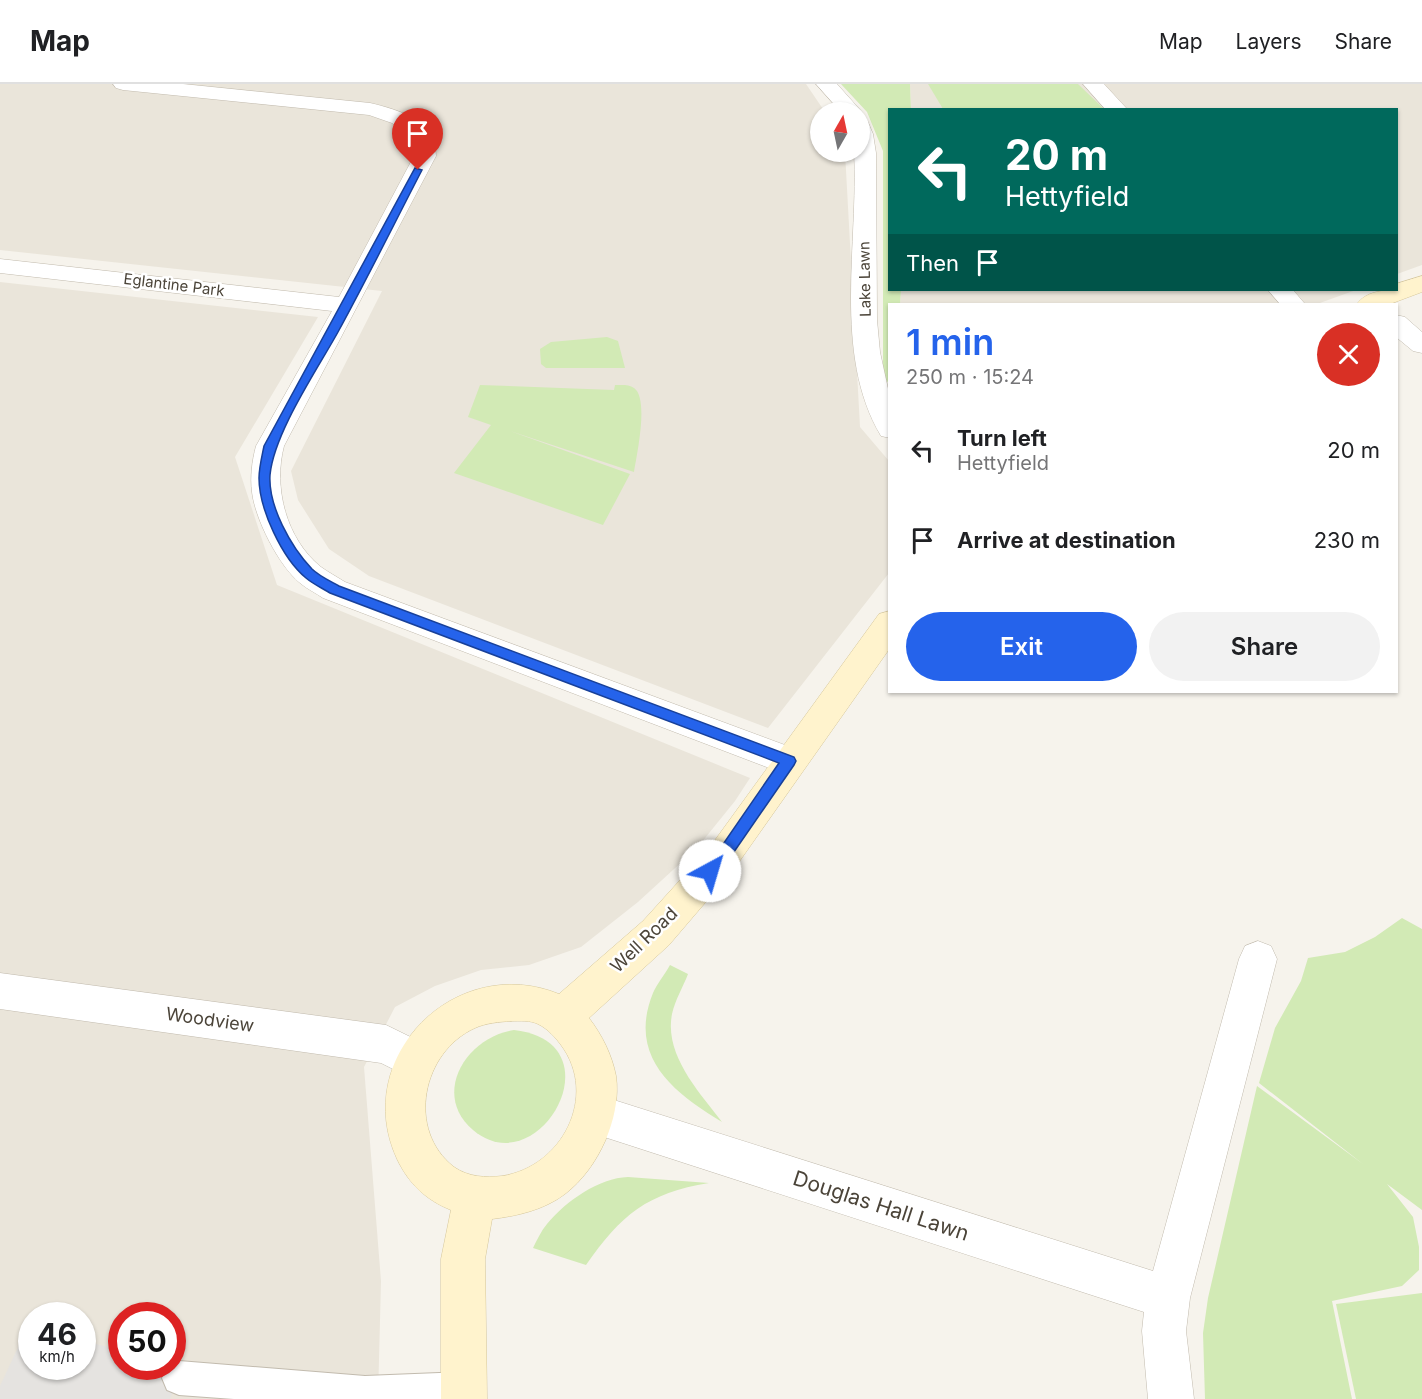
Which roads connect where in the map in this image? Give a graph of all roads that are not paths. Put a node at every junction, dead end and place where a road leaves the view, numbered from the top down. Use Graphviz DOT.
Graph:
graph roads {
  1 [pos="123,84"];
  2 [pos="826,84"];
  3 [pos="1093,84"];
  4 [pos="162,86"];
  5 [pos="843,102"];
  6 [pos="1116,108"];
  7 [pos="865,162"];
  8 [pos="0,266"];
  9 [pos="1422,283"];
  10 [pos="1281,291"];
  11 [pos="1292,303"];
  12 [pos="1374,303"];
  13 [pos="347,305"];
  14 [pos="1398,325"];
  15 [pos="1422,345"];
  16 [pos="888,426"];
  17 [pos="888,626"];
  18 [pos="789,761"];
  19 [pos="1258,959"];
  20 [pos="0,991"];
  21 [pos="562,1017"];
  22 [pos="417,1061"];
  23 [pos="595,1114"];
  24 [pos="475,1198"];
  25 [pos="1168,1298"];
  26 [pos="186,1379"];
  27 [pos="464,1394"];
  28 [pos="1171,1399"];
  1 -- 4 [label="street"];
  2 -- 5 [label="street"];
  3 -- 6 [label="street"];
  4 -- 13 [label="street"];
  7 -- 16 [label="street, Lake Lawn"];
  8 -- 13 [label="street, Eglantine Park"];
  9 -- 12 [label="main road"];
  10 -- 11 [label="street"];
  13 -- 18 [label="street"];
  14 -- 15 [label="street"];
  17 -- 18 [label="main road, Well Road"];
  18 -- 21 [label="main road, Well Road"];
  19 -- 25 [label="street"];
  20 -- 22 [label="street, Woodview"];
  21 -- 22 [label="main road"];
  21 -- 23 [label="main road"];
  22 -- 24 [label="main road"];
  23 -- 24 [label="main road"];
  23 -- 25 [label="street, Douglas Hall Lawn"];
  24 -- 27 [label="main road"];
  25 -- 28 [label="street"];
  26 -- 27 [label="lane"];
}
